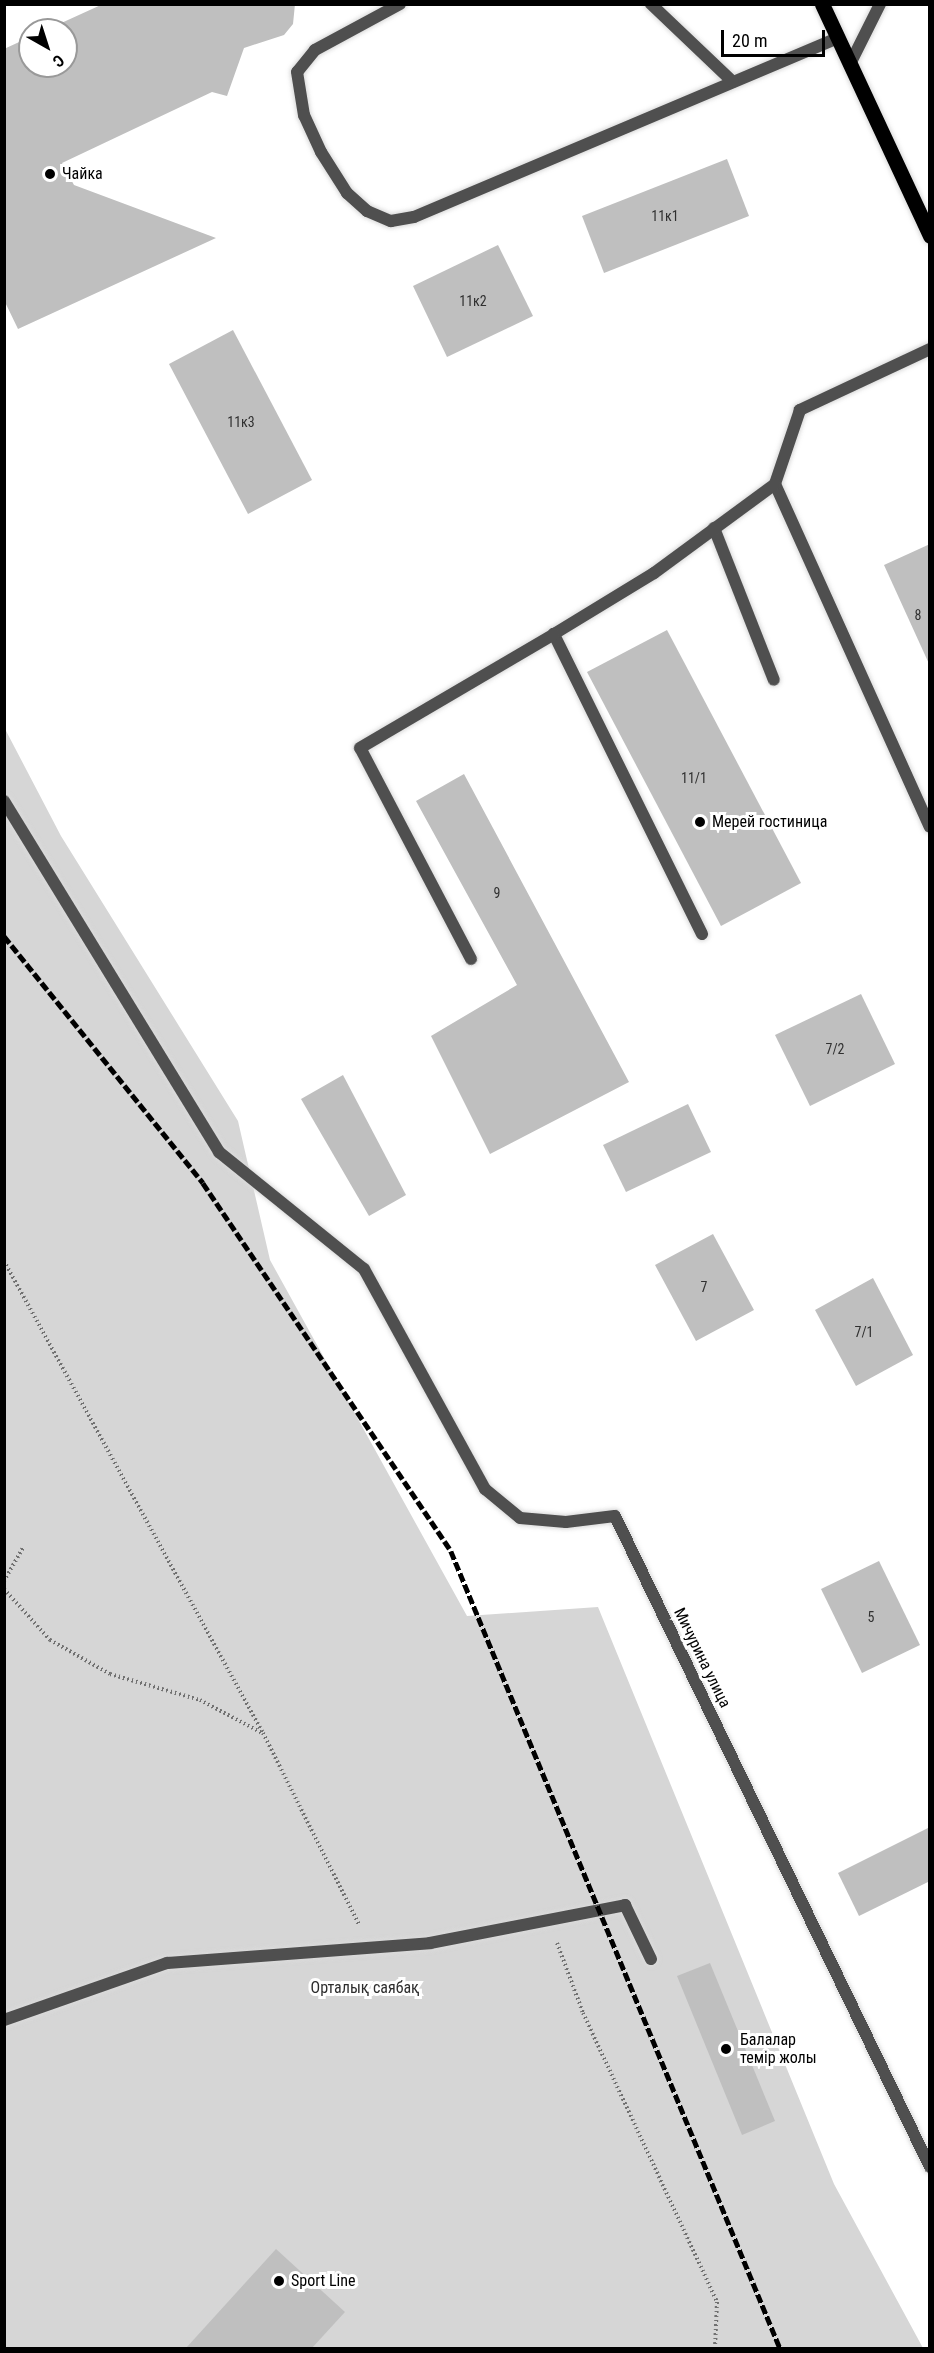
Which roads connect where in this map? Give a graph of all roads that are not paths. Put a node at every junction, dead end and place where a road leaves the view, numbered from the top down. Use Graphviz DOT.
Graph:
graph roads {
  1 [pos="400,4"];
  2 [pos="651,4"];
  3 [pos="822,4"];
  4 [pos="879,4"];
  5 [pos="837,38"];
  6 [pos="850,64"];
  7 [pos="733,82"];
  8 [pos="930,236"];
  9 [pos="930,350"];
  10 [pos="775,484"];
  11 [pos="714,528"];
  12 [pos="554,634"];
  13 [pos="774,680"];
  14 [pos="4,801"];
  15 [pos="930,827"];
  16 [pos="702,934"];
  17 [pos="471,958"];
  18 [pos="651,1959"];
  19 [pos="4,2020"];
  20 [pos="930,2167"];
  1 -- 7 [label="street"];
  2 -- 7 [label="street"];
  3 -- 5 [label="main road"];
  4 -- 6 [label="street"];
  5 -- 6 [label="main road"];
  5 -- 7 [label="street"];
  6 -- 8 [label="main road"];
  9 -- 10 [label="street"];
  10 -- 11 [label="street"];
  10 -- 15 [label="street"];
  11 -- 12 [label="street"];
  11 -- 13 [label="street"];
  12 -- 16 [label="street"];
  12 -- 17 [label="street"];
  14 -- 20 [label="street, Мичурина улица"];
  18 -- 19 [label="street"];
}
